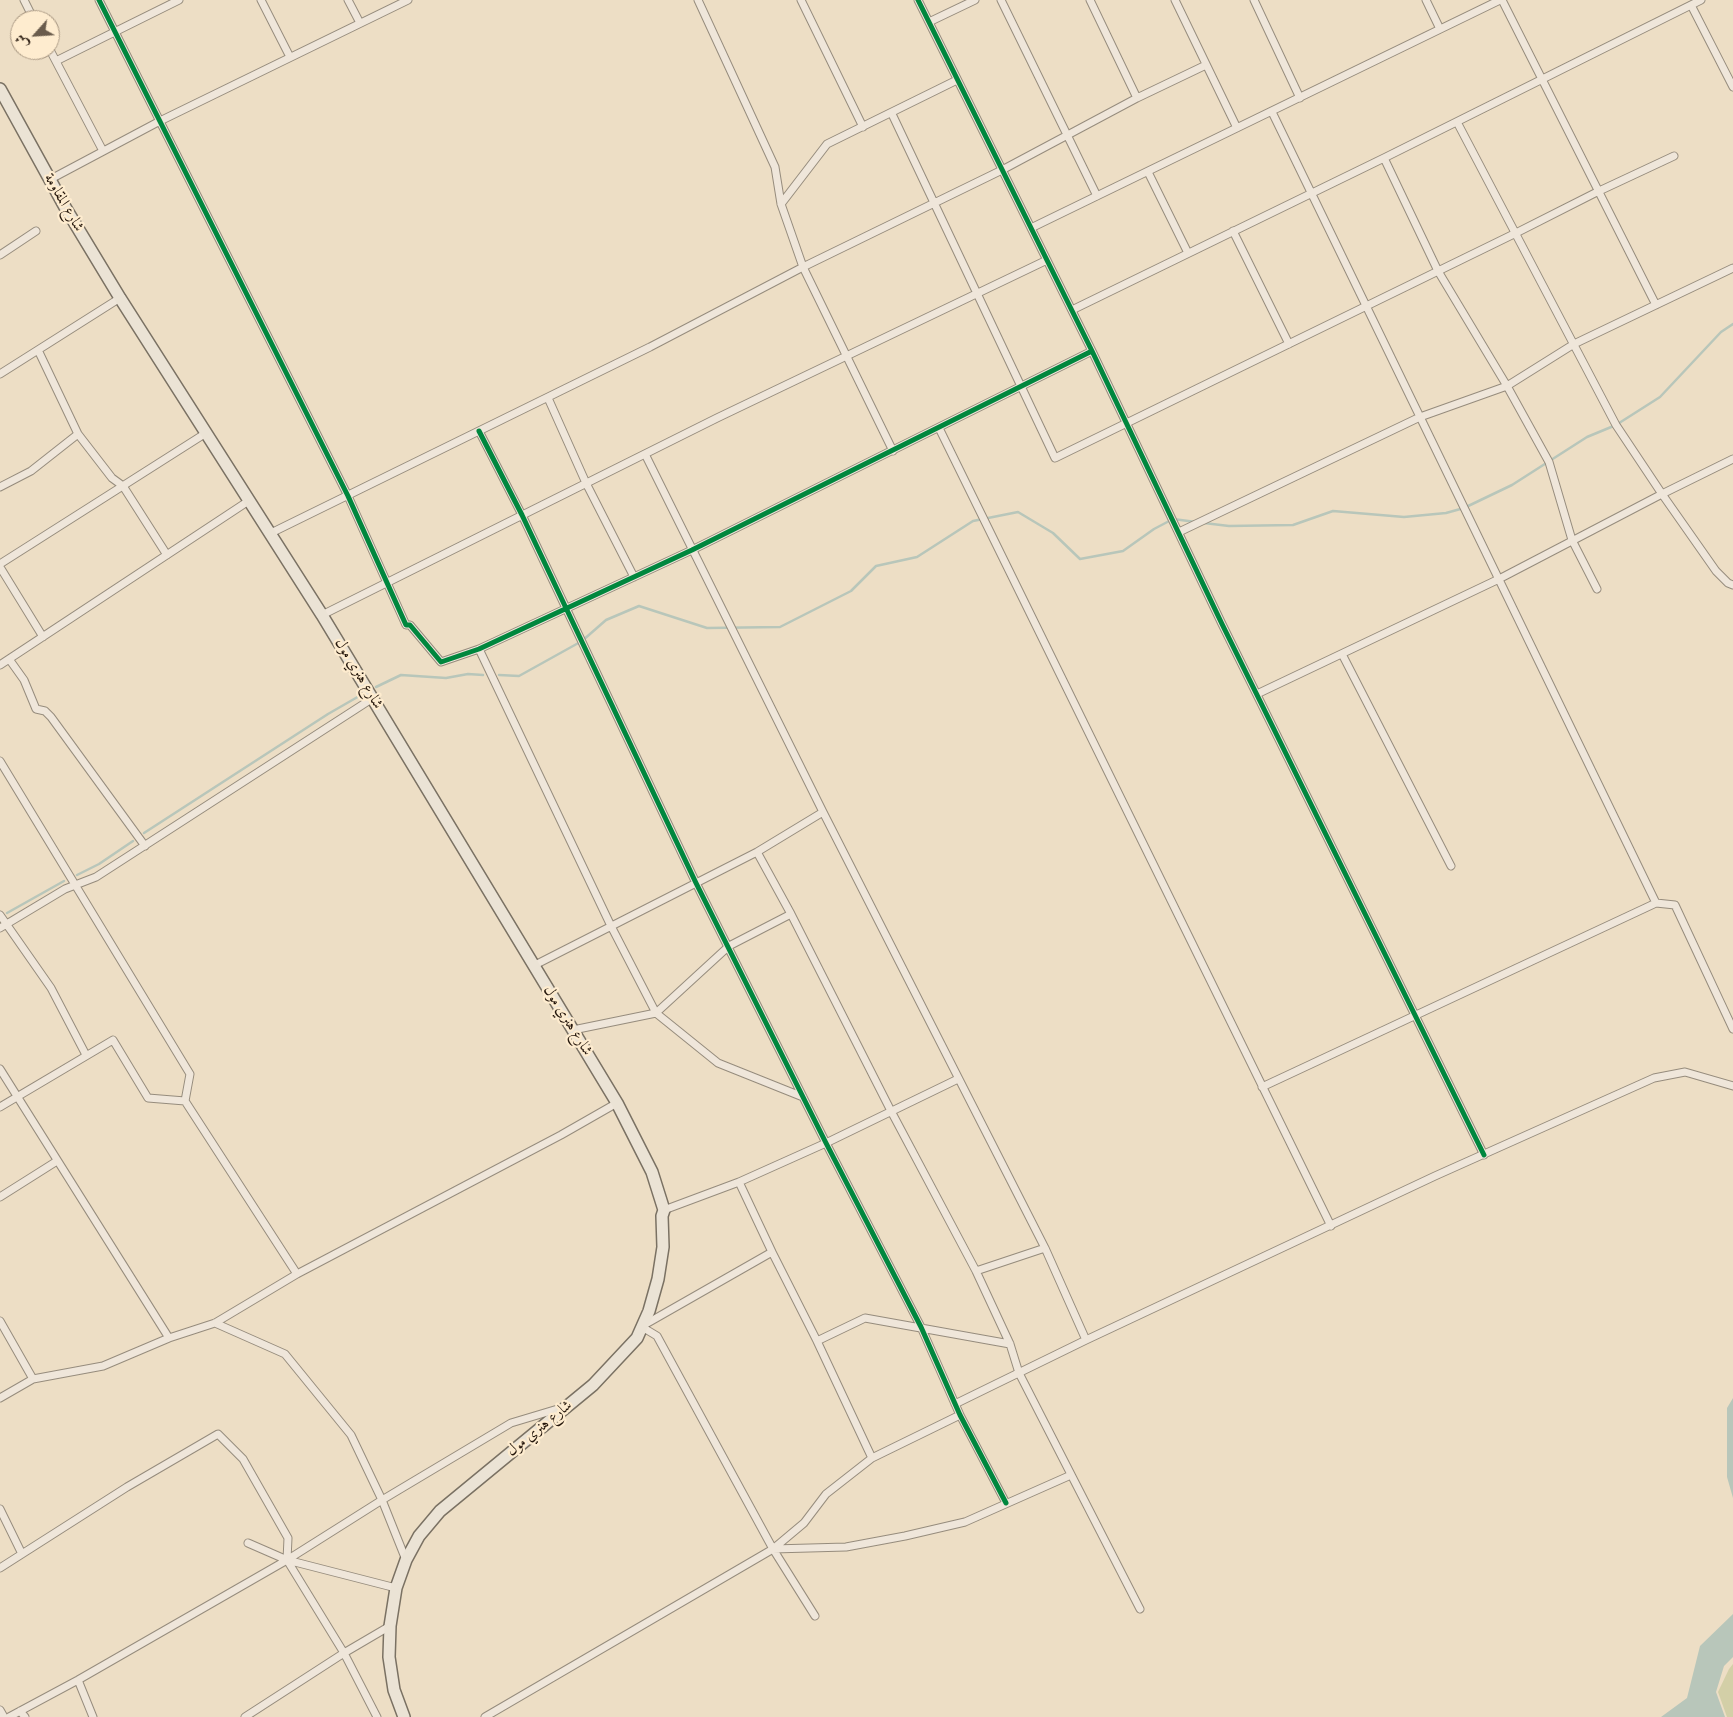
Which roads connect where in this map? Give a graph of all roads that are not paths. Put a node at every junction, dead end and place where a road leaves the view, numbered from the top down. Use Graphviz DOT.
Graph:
graph roads {
  1 [pos="99,0"];
  2 [pos="179,0"];
  3 [pos="261,0"];
  4 [pos="348,0"];
  5 [pos="408,0"];
  6 [pos="698,0"];
  7 [pos="801,0"];
  8 [pos="918,0"];
  9 [pos="975,0"];
  10 [pos="1000,0"];
  11 [pos="1090,0"];
  12 [pos="1175,0"];
  13 [pos="1254,0"];
  14 [pos="1426,0"];
  15 [pos="1501,0"];
  16 [pos="1701,0"];
  17 [pos="1691,5"];
  18 [pos="929,22"];
  19 [pos="360,23"];
  20 [pos="1440,30"];
  21 [pos="115,31"];
  22 [pos="290,57"];
  23 [pos="56,61"];
  24 [pos="1206,65"];
  25 [pos="1542,79"];
  26 [pos="957,80"];
  27 [pos="1733,87"];
  28 [pos="0,90"];
  29 [pos="1137,98"];
  30 [pos="1300,98"];
  31 [pos="1272,112"];
  32 [pos="892,114"];
  33 [pos="160,121"];
  34 [pos="1457,122"];
  35 [pos="863,127"];
  36 [pos="1237,128"];
  37 [pos="1067,134"];
  38 [pos="103,151"];
  39 [pos="1674,156"];
  40 [pos="1384,158"];
  41 [pos="1002,170"];
  42 [pos="1148,172"];
  43 [pos="49,180"];
  44 [pos="1597,192"];
  45 [pos="1311,194"];
  46 [pos="1097,196"];
  47 [pos="934,203"];
  48 [pos="781,204"];
  49 [pos="1031,228"];
  50 [pos="36,231"];
  51 [pos="1233,231"];
  52 [pos="1516,233"];
  53 [pos="1188,253"];
  54 [pos="0,255"];
  55 [pos="1047,260"];
  56 [pos="803,267"];
  57 [pos="1733,268"];
  58 [pos="1438,271"];
  59 [pos="977,292"];
  60 [pos="120,298"];
  61 [pos="1656,305"];
  62 [pos="1366,307"];
  63 [pos="1072,310"];
  64 [pos="130,314"];
  65 [pos="1288,344"];
  66 [pos="1574,344"];
  67 [pos="38,350"];
  68 [pos="1092,351"];
  69 [pos="847,356"];
  70 [pos="0,374"];
  71 [pos="1022,386"];
  72 [pos="1507,386"];
  73 [pos="548,398"];
  74 [pos="1420,417"];
  75 [pos="1127,424"];
  76 [pos="939,428"];
  77 [pos="479,432"];
  78 [pos="206,433"];
  79 [pos="78,434"];
  80 [pos="893,451"];
  81 [pos="645,454"];
  82 [pos="1733,460"];
  83 [pos="586,483"];
  84 [pos="123,486"];
  85 [pos="0,487"];
  86 [pos="1662,494"];
  87 [pos="348,496"];
  88 [pos="250,500"];
  89 [pos="522,515"];
  90 [pos="1179,532"];
  91 [pos="271,533"];
  92 [pos="1572,540"];
  93 [pos="692,550"];
  94 [pos="167,555"];
  95 [pos="0,565"];
  96 [pos="634,577"];
  97 [pos="1499,579"];
  98 [pos="387,583"];
  99 [pos="1733,584"];
  100 [pos="1597,589"];
  101 [pos="567,608"];
  102 [pos="322,615"];
  103 [pos="43,637"];
  104 [pos="479,649"];
  105 [pos="1342,654"];
  106 [pos="9,659"];
  107 [pos="0,665"];
  108 [pos="1257,694"];
  109 [pos="373,698"];
  110 [pos="0,761"];
  111 [pos="823,812"];
  112 [pos="145,846"];
  113 [pos="757,852"];
  114 [pos="1451,866"];
  115 [pos="696,883"];
  116 [pos="74,885"];
  117 [pos="1656,903"];
  118 [pos="791,914"];
  119 [pos="0,916"];
  120 [pos="3,926"];
  121 [pos="611,926"];
  122 [pos="728,946"];
  123 [pos="533,966"];
  124 [pos="656,1013"];
  125 [pos="1415,1016"];
  126 [pos="1733,1029"];
  127 [pos="573,1030"];
  128 [pos="86,1055"];
  129 [pos="0,1069"];
  130 [pos="958,1079"];
  131 [pos="1733,1086"];
  132 [pos="1262,1087"];
  133 [pos="17,1096"];
  134 [pos="803,1097"];
  135 [pos="185,1101"];
  136 [pos="617,1103"];
  137 [pos="0,1106"];
  138 [pos="891,1112"];
  139 [pos="826,1144"];
  140 [pos="1484,1155"];
  141 [pos="57,1161"];
  142 [pos="739,1182"];
  143 [pos="0,1197"];
  144 [pos="664,1210"];
  145 [pos="1330,1226"];
  146 [pos="1044,1248"];
  147 [pos="772,1252"];
  148 [pos="976,1272"];
  149 [pos="297,1274"];
  150 [pos="0,1321"];
  151 [pos="216,1323"];
  152 [pos="642,1327"];
  153 [pos="921,1327"];
  154 [pos="168,1338"];
  155 [pos="1086,1340"];
  156 [pos="817,1341"];
  157 [pos="1010,1344"];
  158 [pos="1019,1373"];
  159 [pos="33,1379"];
  160 [pos="0,1398"];
  161 [pos="955,1404"];
  162 [pos="568,1405"];
  163 [pos="960,1415"];
  164 [pos="872,1458"];
  165 [pos="1071,1475"];
  166 [pos="382,1500"];
  167 [pos="1006,1503"];
  168 [pos="0,1509"];
  169 [pos="248,1543"];
  170 [pos="773,1549"];
  171 [pos="22,1554"];
  172 [pos="287,1560"];
  173 [pos="406,1560"];
  174 [pos="0,1568"];
  175 [pos="396,1588"];
  176 [pos="1140,1609"];
  177 [pos="815,1616"];
  178 [pos="390,1626"];
  179 [pos="344,1653"];
  180 [pos="78,1680"];
  181 [pos="0,1710"];
  182 [pos="22,1714"];
  183 [pos="4,1717"];
  184 [pos="9,1717"];
  185 [pos="93,1717"];
  186 [pos="245,1717"];
  187 [pos="377,1717"];
  188 [pos="404,1717"];
  189 [pos="485,1717"];
  1 -- 21 [label="street"];
  2 -- 21 [label="street"];
  3 -- 22 [label="street"];
  4 -- 19 [label="street"];
  5 -- 19 [label="street"];
  6 -- 48 [label="street"];
  7 -- 35 [label="street"];
  8 -- 18 [label="street"];
  9 -- 18 [label="street"];
  10 -- 37 [label="street"];
  11 -- 29 [label="street"];
  12 -- 24 [label="street"];
  13 -- 30 [label="street"];
  14 -- 20 [label="street"];
  15 -- 20 [label="street"];
  15 -- 25 [label="street"];
  16 -- 17 [label="street"];
  17 -- 25 [label="street"];
  17 -- 27 [label="street"];
  18 -- 26 [label="street"];
  19 -- 22 [label="street"];
  20 -- 30 [label="street"];
  21 -- 23 [label="street"];
  21 -- 33 [label="street"];
  22 -- 33 [label="street"];
  23 -- 38 [label="street"];
  24 -- 29 [label="street"];
  24 -- 36 [label="street"];
  25 -- 34 [label="street"];
  25 -- 44 [label="street"];
  26 -- 32 [label="street"];
  26 -- 41 [label="street"];
  28 -- 43 [label="highway, شارع المقاومة"];
  29 -- 37 [label="street"];
  30 -- 31 [label="street"];
  31 -- 36 [label="street"];
  31 -- 45 [label="street"];
  32 -- 35 [label="street"];
  32 -- 47 [label="street"];
  33 -- 38 [label="street"];
  33 -- 87 [label="street"];
  34 -- 40 [label="street"];
  34 -- 52 [label="street"];
  35 -- 48 [label="street"];
  36 -- 42 [label="street"];
  37 -- 41 [label="street"];
  37 -- 46 [label="street"];
  38 -- 43 [label="street"];
  39 -- 44 [label="street"];
  40 -- 45 [label="street"];
  40 -- 58 [label="street"];
  41 -- 47 [label="street"];
  41 -- 49 [label="street"];
  42 -- 46 [label="street"];
  42 -- 53 [label="street"];
  43 -- 60 [label="highway, شارع المقاومة"];
  44 -- 52 [label="street"];
  44 -- 61 [label="street"];
  45 -- 51 [label="street"];
  45 -- 62 [label="street"];
  46 -- 49 [label="street"];
  47 -- 56 [label="street"];
  47 -- 59 [label="street"];
  48 -- 56 [label="street"];
  49 -- 55 [label="street"];
  50 -- 54 [label="street"];
  51 -- 53 [label="street"];
  51 -- 65 [label="street"];
  52 -- 58 [label="street"];
  52 -- 66 [label="street"];
  53 -- 63 [label="street"];
  55 -- 59 [label="street"];
  55 -- 63 [label="street"];
  56 -- 69 [label="street"];
  56 -- 73 [label="street"];
  57 -- 61 [label="street"];
  58 -- 62 [label="street"];
  58 -- 72 [label="street"];
  59 -- 69 [label="street"];
  59 -- 71 [label="street"];
  60 -- 64 [label="highway, شارع المقاومة"];
  60 -- 67 [label="street"];
  61 -- 66 [label="street"];
  62 -- 65 [label="street"];
  62 -- 74 [label="street"];
  63 -- 68 [label="street"];
  64 -- 78 [label="highway, شارع هنري مول"];
  65 -- 75 [label="street"];
  66 -- 72 [label="street"];
  66 -- 86 [label="street"];
  67 -- 70 [label="street"];
  67 -- 79 [label="street"];
  68 -- 71 [label="street"];
  68 -- 75 [label="street"];
  69 -- 80 [label="street"];
  69 -- 81 [label="street"];
  71 -- 75 [label="street"];
  71 -- 76 [label="street"];
  72 -- 74 [label="street"];
  72 -- 92 [label="street"];
  73 -- 77 [label="street"];
  73 -- 83 [label="street"];
  74 -- 90 [label="street"];
  74 -- 97 [label="street"];
  75 -- 90 [label="street"];
  76 -- 80 [label="street"];
  76 -- 132 [label="street"];
  77 -- 87 [label="street"];
  77 -- 89 [label="street"];
  78 -- 84 [label="street"];
  78 -- 88 [label="highway, شارع هنري مول"];
  79 -- 84 [label="street"];
  79 -- 85 [label="street"];
  80 -- 93 [label="street"];
  81 -- 83 [label="street"];
  81 -- 93 [label="street"];
  82 -- 86 [label="street"];
  83 -- 89 [label="street"];
  83 -- 96 [label="street"];
  84 -- 94 [label="street"];
  84 -- 95 [label="street"];
  86 -- 92 [label="street"];
  86 -- 99 [label="street"];
  87 -- 91 [label="street"];
  87 -- 98 [label="street"];
  88 -- 91 [label="highway, شارع هنري مول"];
  88 -- 94 [label="street"];
  89 -- 98 [label="street"];
  89 -- 101 [label="street"];
  90 -- 108 [label="street"];
  91 -- 102 [label="highway, شارع هنري مول"];
  92 -- 97 [label="street"];
  92 -- 100 [label="street"];
  93 -- 96 [label="street"];
  93 -- 111 [label="street"];
  94 -- 103 [label="street"];
  95 -- 103 [label="street"];
  96 -- 101 [label="street"];
  97 -- 105 [label="street"];
  97 -- 117 [label="street"];
  98 -- 102 [label="street"];
  98 -- 104 [label="street"];
  101 -- 104 [label="street"];
  101 -- 115 [label="street"];
  102 -- 109 [label="highway, شارع هنري مول"];
  103 -- 106 [label="street"];
  104 -- 121 [label="street"];
  105 -- 108 [label="street"];
  105 -- 114 [label="street"];
  106 -- 107 [label="street"];
  106 -- 112 [label="street"];
  108 -- 125 [label="street"];
  109 -- 112 [label="street"];
  109 -- 123 [label="highway, شارع هنري مول"];
  110 -- 116 [label="street"];
  111 -- 113 [label="street"];
  111 -- 130 [label="street"];
  112 -- 116 [label="street"];
  113 -- 115 [label="street"];
  113 -- 118 [label="street"];
  115 -- 121 [label="street"];
  115 -- 122 [label="street"];
  116 -- 120 [label="street"];
  116 -- 135 [label="street"];
  117 -- 125 [label="street"];
  117 -- 126 [label="street"];
  118 -- 122 [label="street"];
  118 -- 138 [label="street"];
  119 -- 120 [label="street"];
  120 -- 128 [label="street"];
  121 -- 123 [label="street"];
  121 -- 124 [label="street"];
  122 -- 124 [label="street"];
  122 -- 134 [label="street"];
  123 -- 127 [label="highway, شارع هنري مول"];
  124 -- 127 [label="street"];
  124 -- 134 [label="street"];
  125 -- 132 [label="street"];
  125 -- 140 [label="street"];
  127 -- 136 [label="highway, شارع هنري مول"];
  128 -- 133 [label="street"];
  128 -- 135 [label="street"];
  129 -- 133 [label="street"];
  130 -- 138 [label="street"];
  130 -- 146 [label="street"];
  131 -- 140 [label="street"];
  132 -- 145 [label="street"];
  133 -- 137 [label="street"];
  133 -- 141 [label="street"];
  134 -- 139 [label="street"];
  135 -- 149 [label="street"];
  136 -- 144 [label="highway, شارع هنري مول"];
  136 -- 149 [label="street"];
  138 -- 139 [label="street"];
  138 -- 148 [label="street"];
  139 -- 142 [label="street"];
  139 -- 153 [label="street"];
  140 -- 145 [label="street"];
  141 -- 143 [label="street"];
  141 -- 154 [label="street"];
  142 -- 144 [label="street"];
  142 -- 147 [label="street"];
  144 -- 152 [label="highway, شارع هنري مول"];
  145 -- 155 [label="street"];
  146 -- 148 [label="street"];
  146 -- 155 [label="street"];
  147 -- 152 [label="street"];
  147 -- 156 [label="street"];
  148 -- 157 [label="street"];
  149 -- 151 [label="street"];
  150 -- 159 [label="street"];
  151 -- 154 [label="street"];
  151 -- 166 [label="street"];
  152 -- 162 [label="highway, شارع هنري مول"];
  152 -- 170 [label="street"];
  153 -- 156 [label="street"];
  153 -- 157 [label="street"];
  153 -- 161 [label="street"];
  154 -- 159 [label="street"];
  155 -- 158 [label="street"];
  156 -- 164 [label="street"];
  157 -- 158 [label="street"];
  158 -- 161 [label="street"];
  158 -- 165 [label="street"];
  159 -- 160 [label="street"];
  161 -- 163 [label="street"];
  162 -- 166 [label="street"];
  162 -- 173 [label="highway, شارع هنري مول"];
  163 -- 164 [label="street"];
  163 -- 167 [label="street"];
  164 -- 170 [label="street"];
  165 -- 167 [label="street"];
  165 -- 176 [label="street"];
  166 -- 172 [label="street"];
  166 -- 173 [label="street"];
  167 -- 170 [label="street"];
  168 -- 171 [label="street"];
  169 -- 172 [label="street"];
  170 -- 177 [label="street"];
  170 -- 189 [label="street"];
  171 -- 172 [label="street"];
  171 -- 174 [label="street"];
  172 -- 175 [label="street"];
  172 -- 179 [label="street"];
  172 -- 180 [label="street"];
  173 -- 175 [label="highway, شارع هنري مول"];
  175 -- 178 [label="highway, شارع هنري مول"];
  178 -- 179 [label="street"];
  178 -- 188 [label="highway, شارع هنري مول"];
  179 -- 186 [label="street"];
  179 -- 187 [label="street"];
  180 -- 182 [label="street"];
  180 -- 185 [label="street"];
  181 -- 183 [label="street"];
  182 -- 184 [label="street"];
}
